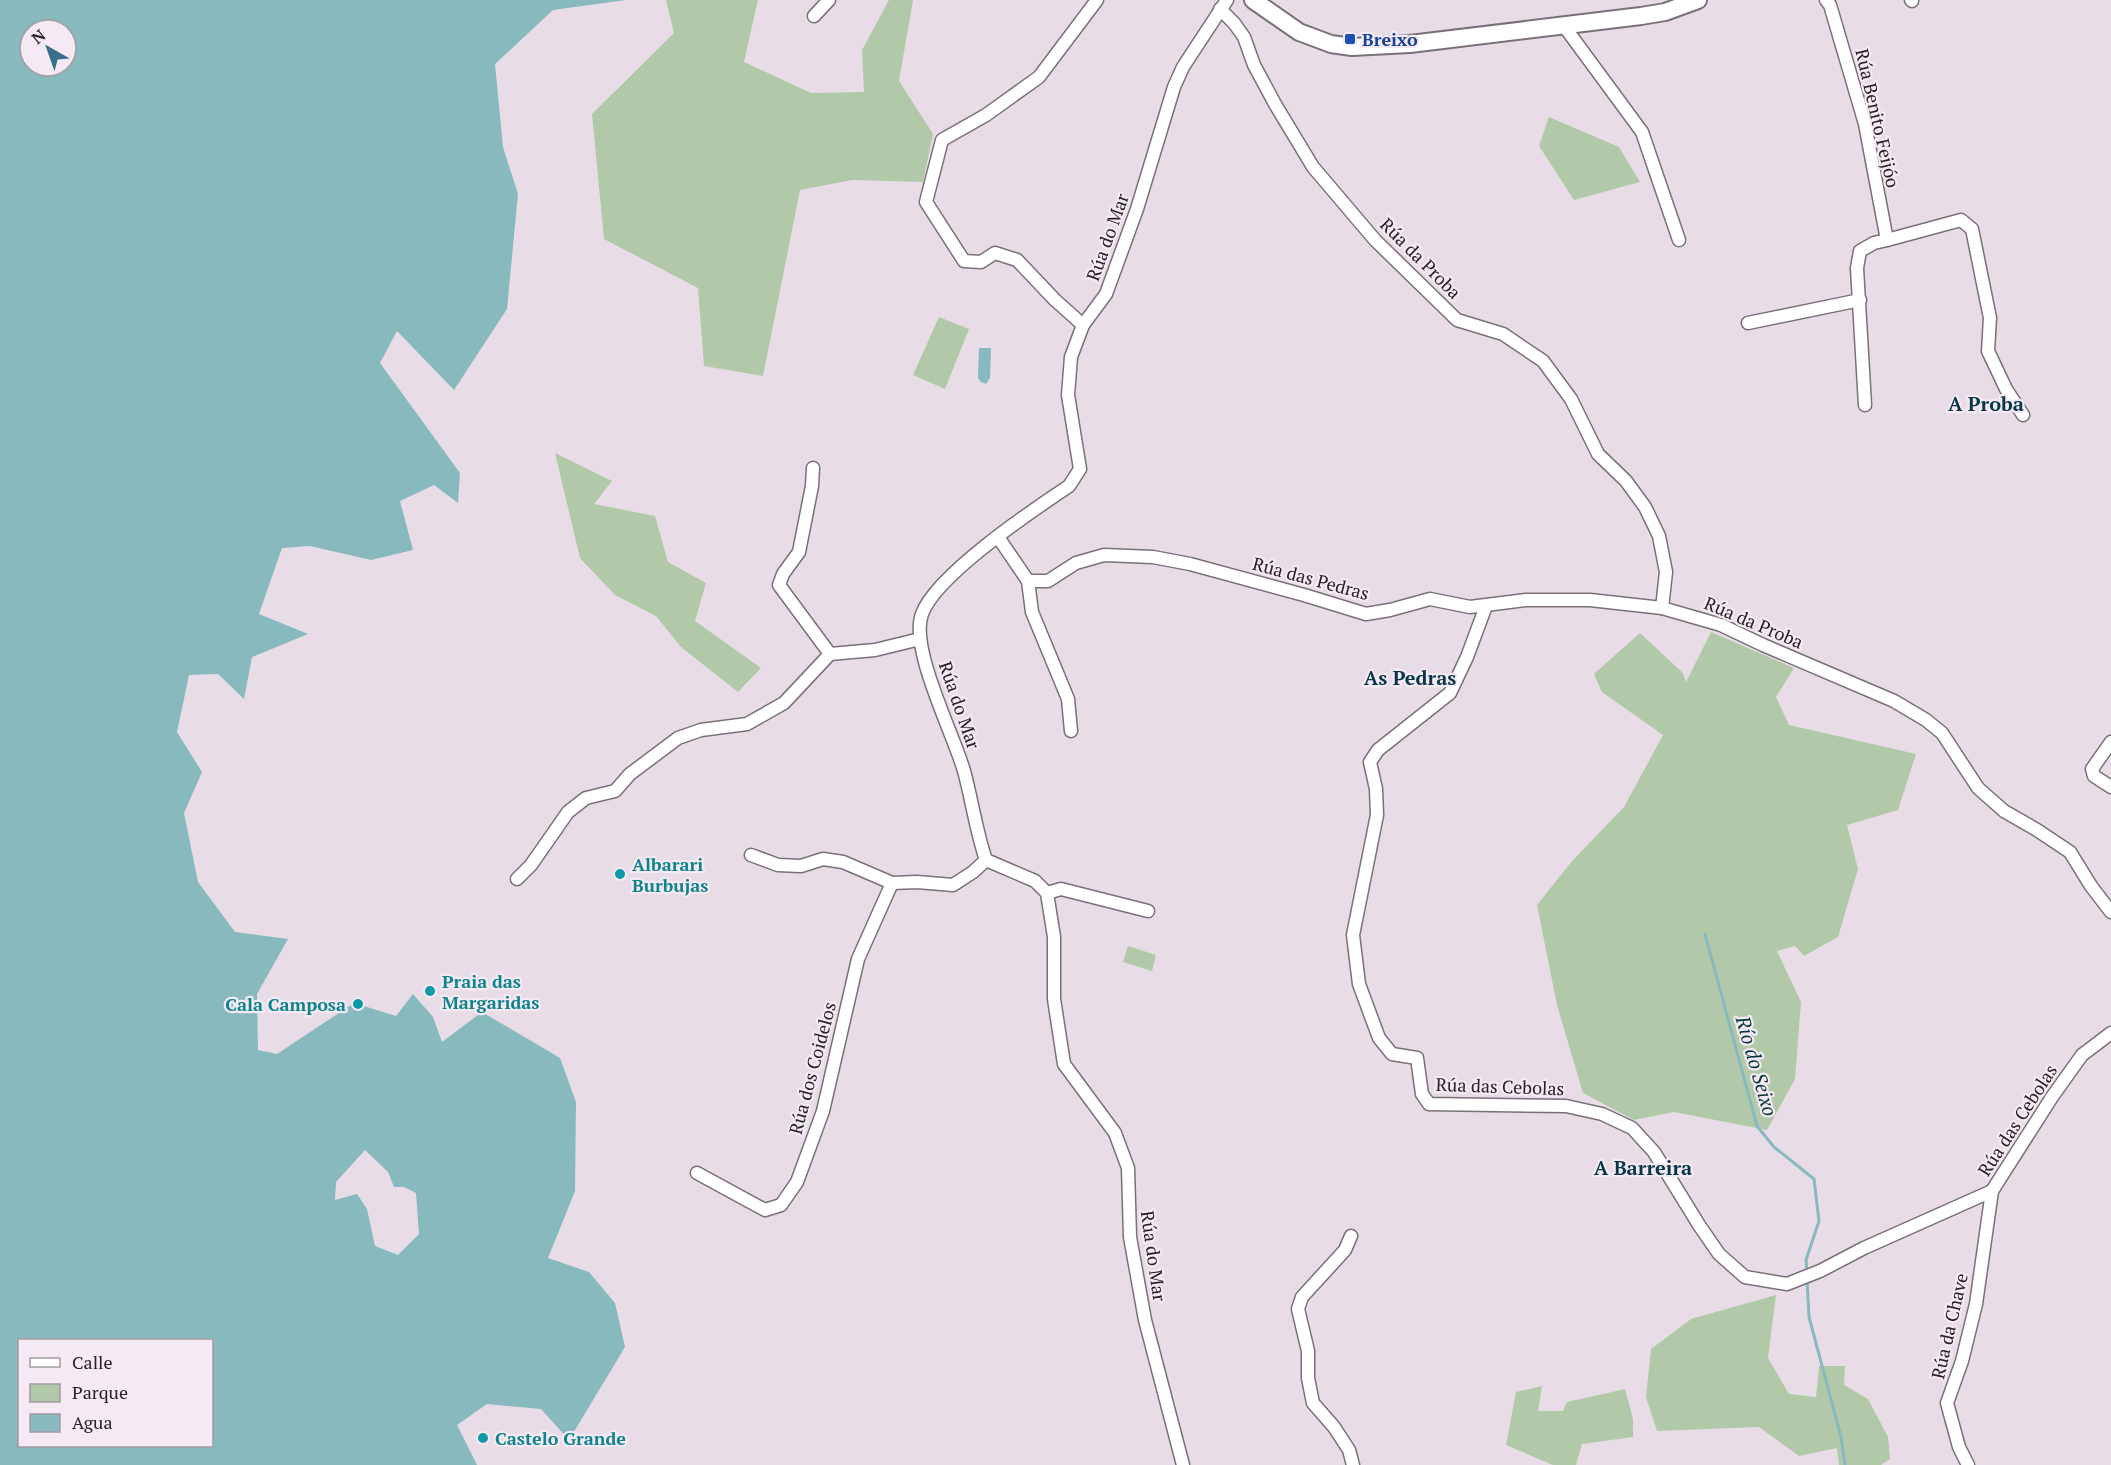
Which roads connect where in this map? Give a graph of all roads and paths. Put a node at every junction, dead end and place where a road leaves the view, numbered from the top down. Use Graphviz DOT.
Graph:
graph roads {
  1 [pos="829,0"];
  2 [pos="1098,0"];
  3 [pos="1698,0"];
  4 [pos="1257,1"];
  5 [pos="1831,2"];
  6 [pos="1224,5"];
  7 [pos="814,16"];
  8 [pos="1564,26"];
  9 [pos="1679,240"];
  10 [pos="1887,240"];
  11 [pos="1860,300"];
  12 [pos="1748,323"];
  13 [pos="1083,325"];
  14 [pos="1865,405"];
  15 [pos="2023,415"];
  16 [pos="813,468"];
  17 [pos="998,537"];
  18 [pos="1028,581"];
  19 [pos="1486,606"];
  20 [pos="1662,608"];
  21 [pos="920,639"];
  22 [pos="830,654"];
  23 [pos="1071,731"];
  24 [pos="2111,741"];
  25 [pos="2111,787"];
  26 [pos="751,855"];
  27 [pos="986,860"];
  28 [pos="517,879"];
  29 [pos="892,883"];
  30 [pos="1047,893"];
  31 [pos="1148,912"];
  32 [pos="2111,912"];
  33 [pos="2111,1033"];
  34 [pos="698,1173"];
  35 [pos="1992,1191"];
  36 [pos="1351,1236"];
  37 [pos="1184,1465"];
  38 [pos="1353,1465"];
  39 [pos="1968,1465"];
  1 -- 7 [label="street"];
  2 -- 13 [label="street"];
  3 -- 8 [label="main road"];
  4 -- 8 [label="main road"];
  5 -- 10 [label="street, Rúa Benito Feijóo"];
  6 -- 13 [label="street, Rúa do Mar"];
  6 -- 20 [label="street, Rúa da Proba"];
  8 -- 9 [label="street"];
  10 -- 11 [label="street"];
  10 -- 15 [label="street"];
  11 -- 12 [label="street"];
  11 -- 14 [label="street"];
  13 -- 17 [label="street, Rúa do Mar"];
  16 -- 22 [label="street"];
  17 -- 18 [label="street"];
  17 -- 21 [label="street, Rúa do Mar"];
  18 -- 19 [label="street, Rúa das Pedras"];
  18 -- 23 [label="street"];
  19 -- 20 [label="street, Rúa das Pedras"];
  19 -- 35 [label="street, Rúa das Cebolas"];
  20 -- 32 [label="street, Rúa da Proba"];
  21 -- 22 [label="street"];
  21 -- 27 [label="street, Rúa do Mar"];
  22 -- 28 [label="street"];
  24 -- 25 [label="street"];
  26 -- 29 [label="street"];
  27 -- 29 [label="street"];
  27 -- 30 [label="street"];
  29 -- 34 [label="street, Rúa dos Coidelos"];
  30 -- 31 [label="street"];
  30 -- 37 [label="street, Rúa do Mar"];
  33 -- 35 [label="street, Rúa das Cebolas"];
  35 -- 39 [label="street, Rúa da Chave"];
  36 -- 38 [label="street"];
}
